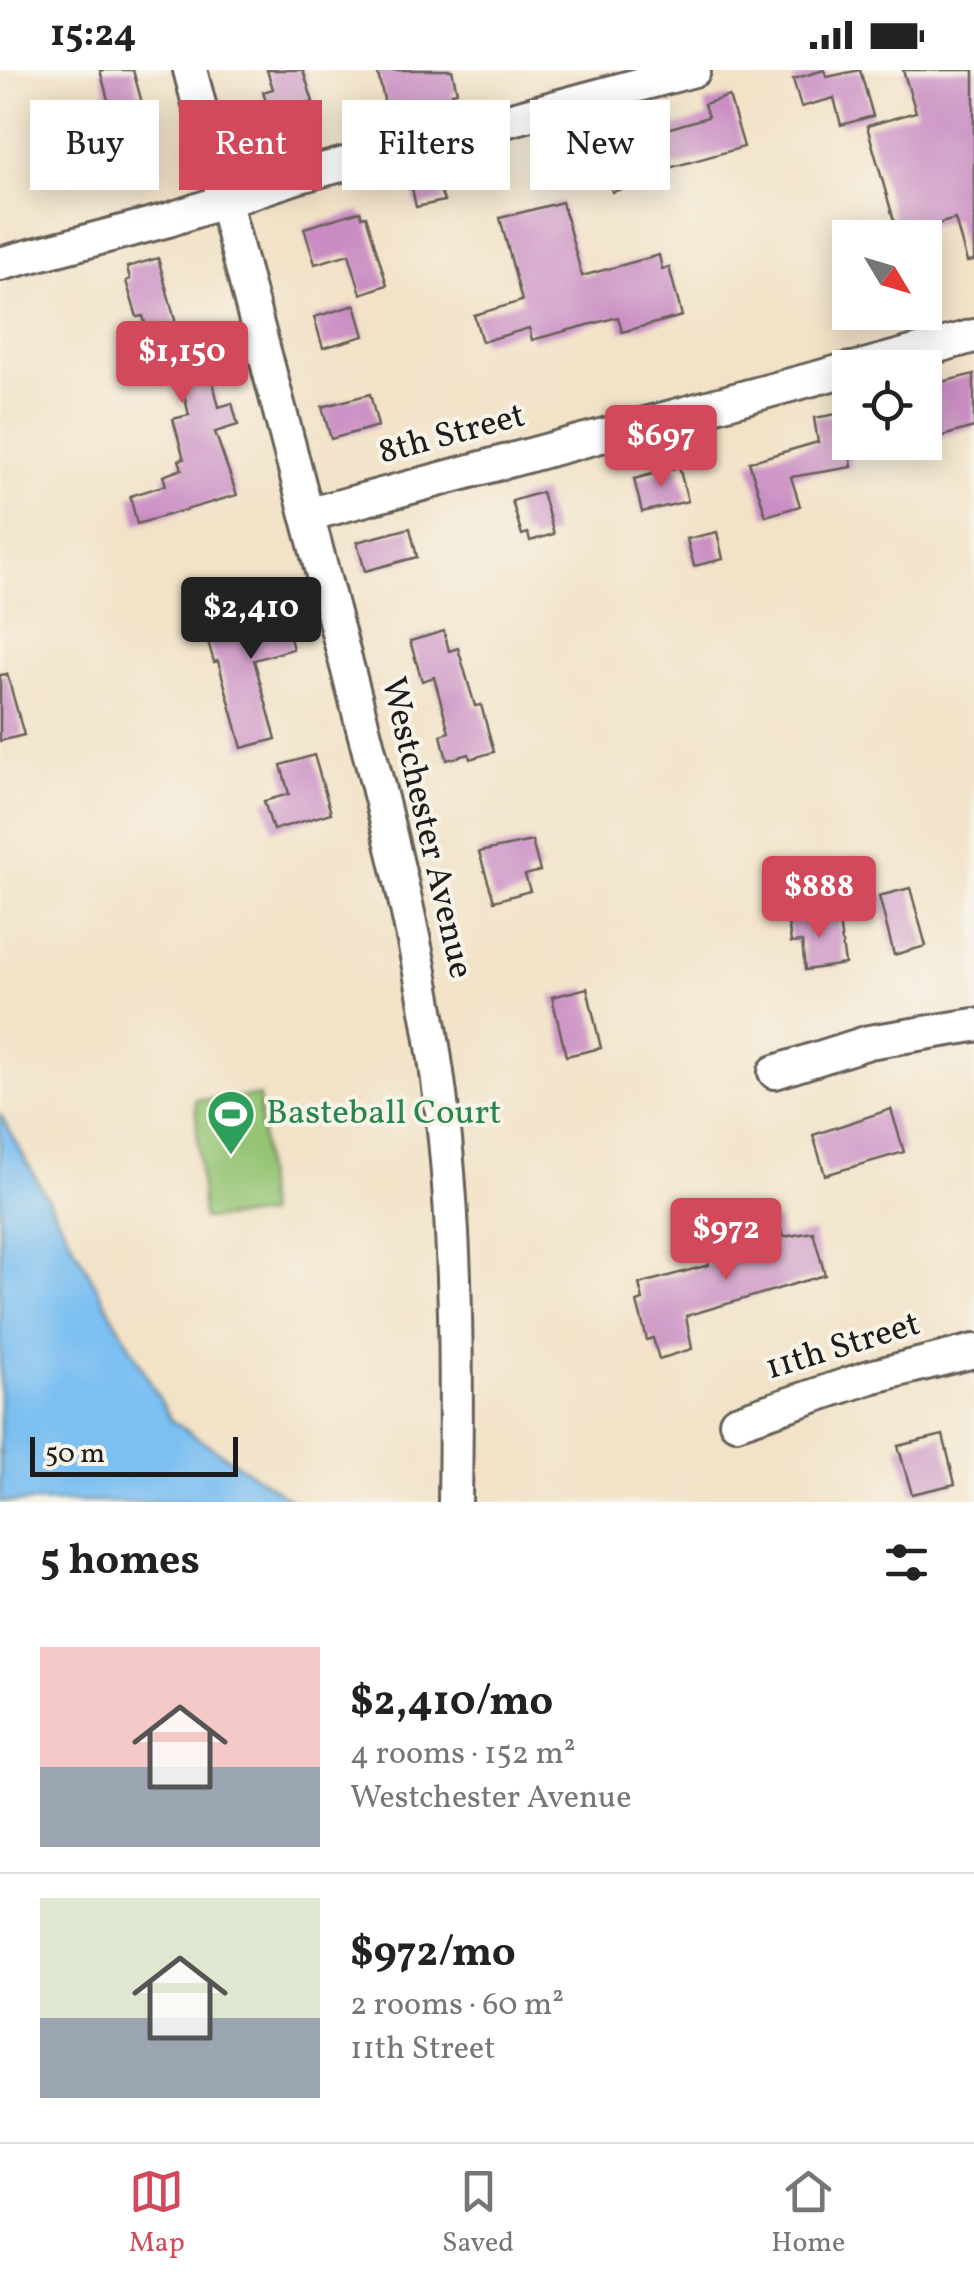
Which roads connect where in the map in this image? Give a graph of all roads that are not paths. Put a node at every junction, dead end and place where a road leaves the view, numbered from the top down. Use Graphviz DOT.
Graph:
graph roads {
  1 [pos="190,70"];
  2 [pos="694,70"];
  3 [pos="588,84"];
  4 [pos="224,202"];
  5 [pos="0,264"];
  6 [pos="974,336"];
  7 [pos="921,350"];
  8 [pos="832,374"];
  9 [pos="307,516"];
  10 [pos="974,1025"];
  11 [pos="775,1072"];
  12 [pos="974,1351"];
  13 [pos="736,1422"];
  14 [pos="455,1502"];
  1 -- 4 [label="street, Westchester Avenue"];
  2 -- 3 [label="street"];
  3 -- 4 [label="street"];
  4 -- 5 [label="street"];
  4 -- 9 [label="street, Westchester Avenue"];
  6 -- 7 [label="street, 8th Street"];
  8 -- 9 [label="street, 8th Street"];
  9 -- 14 [label="street, Westchester Avenue"];
  10 -- 11 [label="street"];
  12 -- 13 [label="street, 11th Street"];
}
